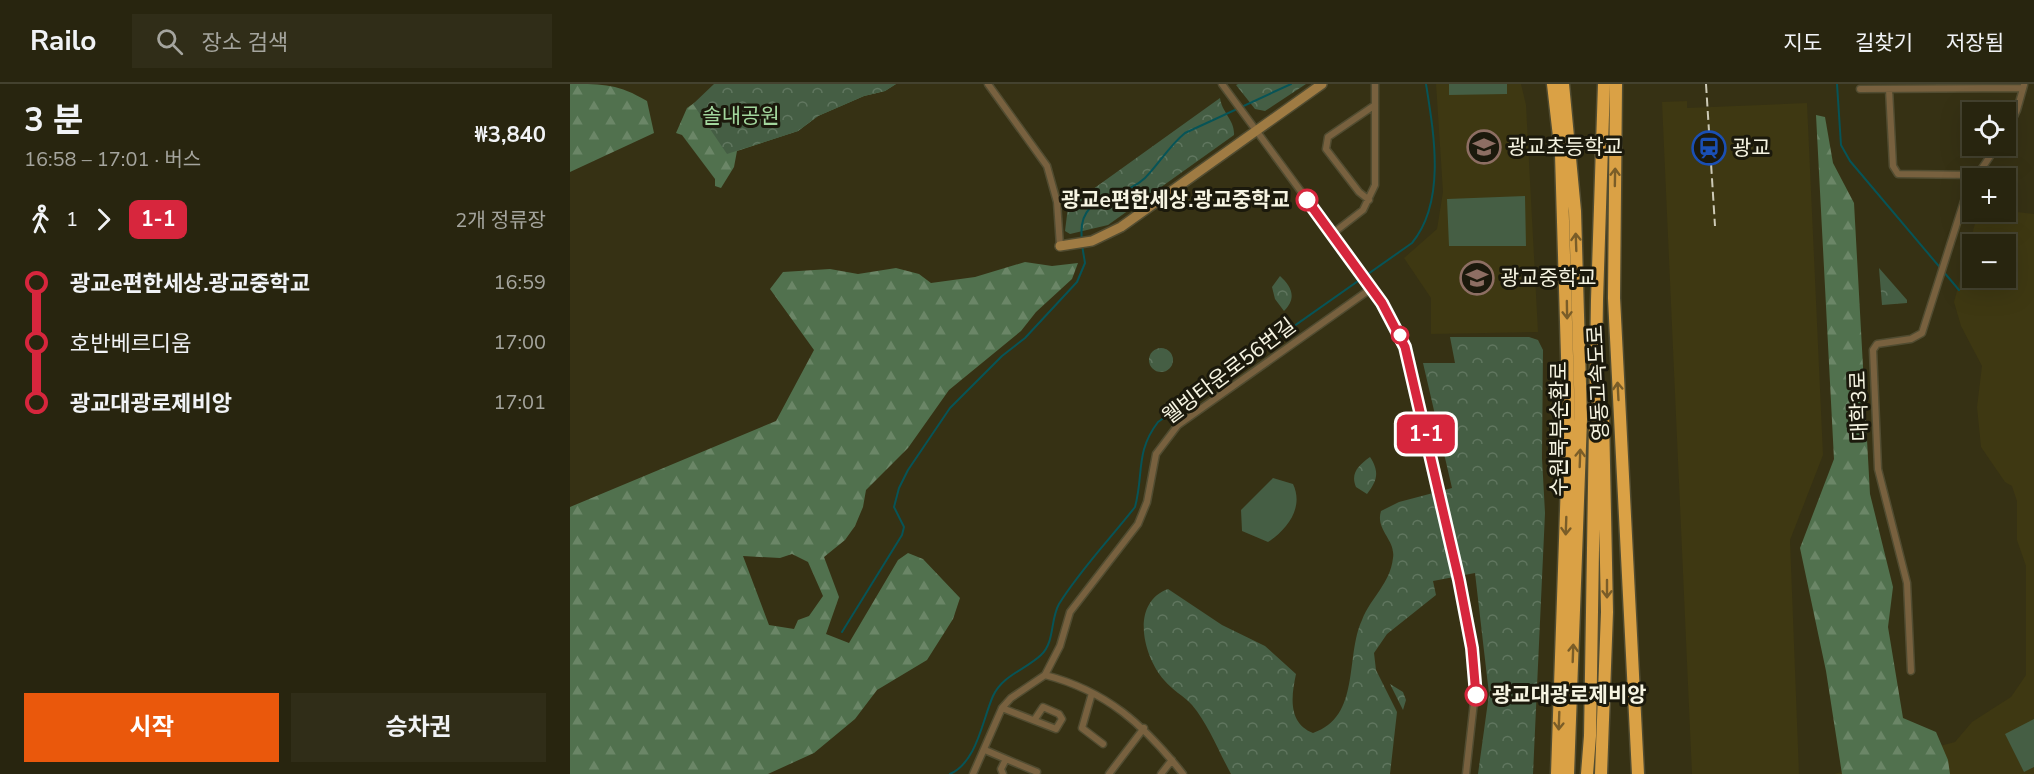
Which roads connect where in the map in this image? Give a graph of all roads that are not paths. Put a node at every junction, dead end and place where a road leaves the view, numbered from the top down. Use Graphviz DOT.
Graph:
graph roads {
  1 [pos="988,84"];
  2 [pos="1222,84"];
  3 [pos="1322,84"];
  4 [pos="1375,84"];
  5 [pos="1553,84"];
  6 [pos="1563,84"];
  7 [pos="1604,84"];
  8 [pos="1616,84"];
  9 [pos="2024,86"];
  10 [pos="1860,89"];
  11 [pos="1889,89"];
  12 [pos="1376,105"];
  13 [pos="2016,107"];
  14 [pos="1256,131"];
  15 [pos="1962,176"];
  16 [pos="1369,200"];
  17 [pos="1962,208"];
  18 [pos="1332,234"];
  19 [pos="1060,246"];
  20 [pos="1372,288"];
  21 [pos="1597,300"];
  22 [pos="1438,486"];
  23 [pos="1459,580"];
  24 [pos="1911,671"];
  25 [pos="1045,675"];
  26 [pos="1633,680"];
  27 [pos="1092,693"];
  28 [pos="1002,708"];
  29 [pos="1035,719"];
  30 [pos="1144,728"];
  31 [pos="1103,744"];
  32 [pos="985,750"];
  33 [pos="1006,759"];
  34 [pos="1172,760"];
  35 [pos="972,774"];
  36 [pos="1003,774"];
  37 [pos="1036,774"];
  38 [pos="1109,774"];
  39 [pos="1161,774"];
  40 [pos="1183,774"];
  41 [pos="1466,774"];
  42 [pos="1557,774"];
  43 [pos="1568,774"];
  44 [pos="1587,774"];
  45 [pos="1601,774"];
  46 [pos="1638,774"];
  47 [pos="1645,774"];
  1 -- 19 [label="street"];
  2 -- 14 [label="street"];
  3 -- 14 [label="street"];
  4 -- 12 [label="street"];
  5 -- 42 [label="highway, 수원북부순환로, one-way"];
  43 -- 6 [label="highway, 수원북부순환로, one-way"];
  7 -- 21 [label="highway, 영동고속도로"];
  26 -- 8 [label="highway, 영동고속도로, one-way"];
  9 -- 11 [label="street"];
  9 -- 13 [label="street"];
  10 -- 11 [label="street"];
  11 -- 15 [label="street"];
  12 -- 16 [label="street"];
  12 -- 16 [label="street"];
  14 -- 18 [label="street"];
  14 -- 19 [label="street"];
  16 -- 18 [label="street"];
  17 -- 24 [label="street, 대학3로"];
  18 -- 20 [label="street"];
  20 -- 22 [label="street"];
  20 -- 25 [label="street, 웰빙타운로56번길"];
  21 -- 44 [label="highway, 영동고속도로"];
  21 -- 45 [label="highway, 영동고속도로, one-way"];
  23 -- 41 [label="street"];
  25 -- 27 [label="street"];
  25 -- 28 [label="street, 웰빙타운로56번길"];
  26 -- 46 [label="highway, 영동고속도로"];
  26 -- 47 [label="highway, 영동고속도로"];
  27 -- 30 [label="street"];
  27 -- 31 [label="street"];
  28 -- 29 [label="street"];
  28 -- 32 [label="street, 웰빙타운로56번길"];
  30 -- 34 [label="street"];
  30 -- 38 [label="street"];
  32 -- 33 [label="street"];
  32 -- 35 [label="street, 웰빙타운로56번길"];
  33 -- 36 [label="street"];
  33 -- 37 [label="street"];
  34 -- 39 [label="street"];
  34 -- 40 [label="street"];
}
